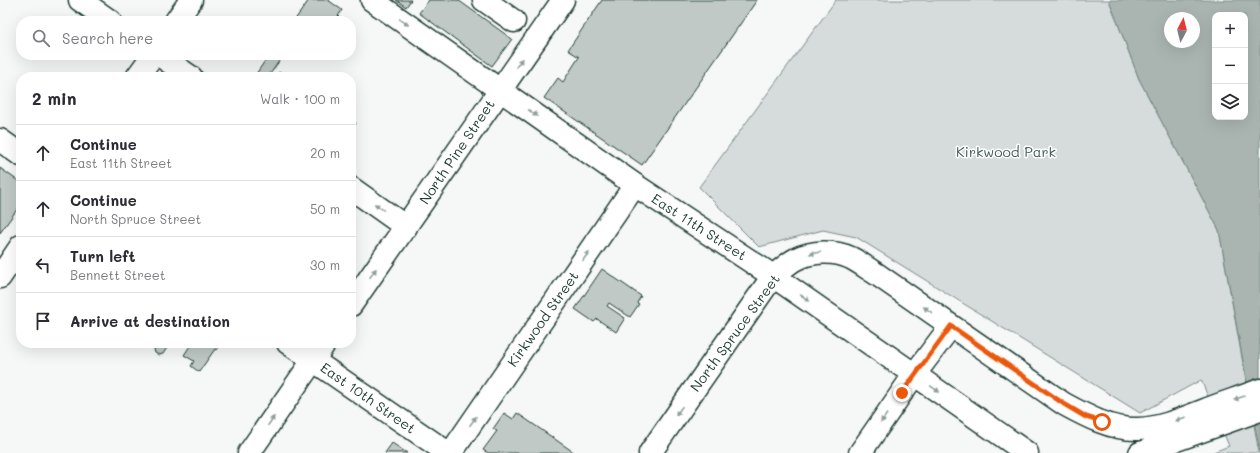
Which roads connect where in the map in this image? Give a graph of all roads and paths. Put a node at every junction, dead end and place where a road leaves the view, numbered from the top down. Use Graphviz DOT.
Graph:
graph roads {
  1 [pos="80,0"];
  2 [pos="190,0"];
  3 [pos="372,0"];
  4 [pos="484,0"];
  5 [pos="563,0"];
  6 [pos="103,16"];
  7 [pos="179,16"];
  8 [pos="514,21"];
  9 [pos="149,60"];
  10 [pos="167,60"];
  11 [pos="140,72"];
  12 [pos="184,72"];
  13 [pos="500,89"];
  14 [pos="0,140"];
  15 [pos="16,151"];
  16 [pos="635,185"];
  17 [pos="356,191"];
  18 [pos="406,226"];
  19 [pos="16,253"];
  20 [pos="773,276"];
  21 [pos="0,277"];
  22 [pos="356,298"];
  23 [pos="951,326"];
  24 [pos="307,348"];
  25 [pos="319,351"];
  26 [pos="914,374"];
  27 [pos="1260,390"];
  28 [pos="1260,410"];
  29 [pos="1221,414"];
  30 [pos="249,453"];
  31 [pos="448,453"];
  32 [pos="451,453"];
  33 [pos="650,453"];
  34 [pos="860,453"];
  35 [pos="1027,453"];
  36 [pos="1140,453"];
  1 -- 6 [label="main road"];
  2 -- 7 [label="main road"];
  3 -- 13 [label="main road, East 11th Street, one-way"];
  4 -- 8 [label="main road"];
  13 -- 5 [label="main road, North Pine Street, one-way"];
  9 -- 11 [label="main road"];
  10 -- 12 [label="main road"];
  13 -- 16 [label="main road, East 11th Street, one-way"];
  13 -- 18 [label="main road, North Pine Street"];
  14 -- 15 [label="main road"];
  16 -- 20 [label="main road, East 11th Street"];
  32 -- 16 [label="main road, Kirkwood Street, one-way"];
  18 -- 17 [label="main road, one-way"];
  22 -- 18 [label="main road, North Pine Street, one-way"];
  19 -- 21 [label="main road"];
  23 -- 20 [label="main road, North Spruce Street, one-way"];
  20 -- 26 [label="main road, East 11th Street, one-way"];
  20 -- 33 [label="main road, North Spruce Street, one-way"];
  23 -- 26 [label="main road"];
  29 -- 23 [label="main road, North Spruce Street, one-way"];
  24 -- 25 [label="main road, East 10th Street"];
  30 -- 25 [label="main road, one-way"];
  25 -- 31 [label="main road, East 10th Street"];
  26 -- 34 [label="main road, one-way"];
  26 -- 35 [label="main road, East 11th Street, one-way"];
  27 -- 29 [label="main road, one-way"];
  28 -- 29 [label="main road"];
  29 -- 36 [label="main road"];
}
